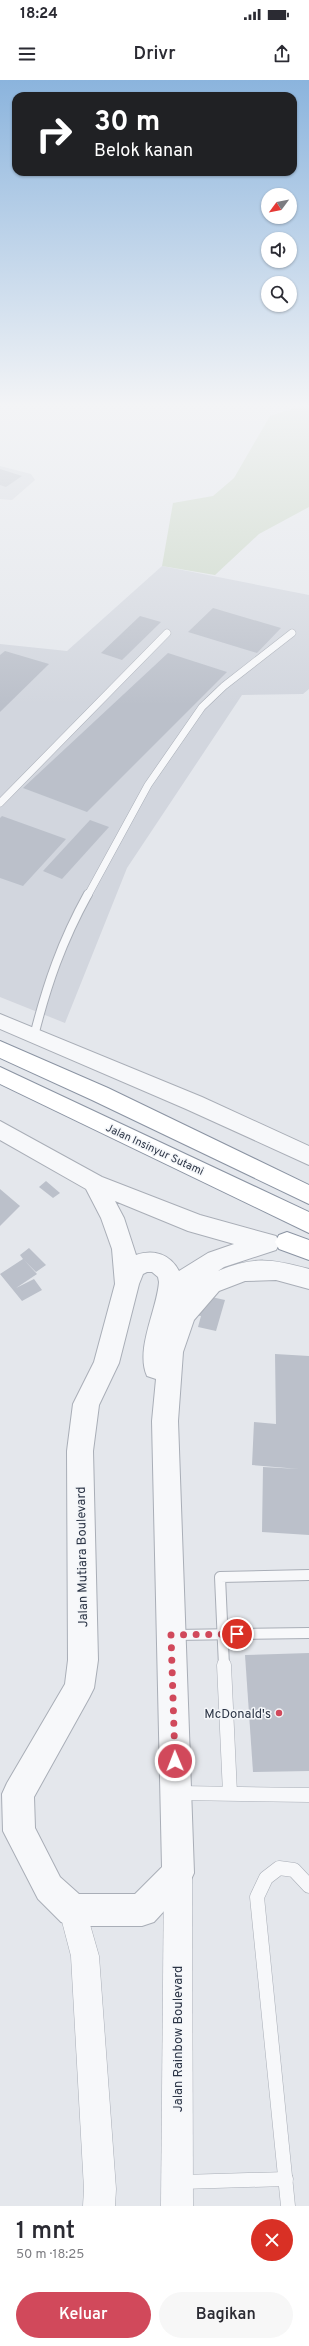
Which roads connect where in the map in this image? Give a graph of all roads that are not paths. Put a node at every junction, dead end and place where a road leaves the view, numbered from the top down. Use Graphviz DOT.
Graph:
graph roads {
  1 [pos="167,633"];
  2 [pos="292,634"];
  3 [pos="0,804"];
  4 [pos="0,1021"];
  5 [pos="34,1036"];
  6 [pos="0,1049"];
  7 [pos="0,1075"];
  8 [pos="0,1130"];
  9 [pos="309,1156"];
  10 [pos="94,1183"];
  11 [pos="309,1195"];
  12 [pos="309,1223"];
  13 [pos="287,1242"];
  14 [pos="264,1243"];
  15 [pos="309,1250"];
  16 [pos="309,1280"];
  17 [pos="127,1284"];
  18 [pos="170,1295"];
  19 [pos="165,1421"];
  20 [pos="309,1575"];
  21 [pos="309,1633"];
  22 [pos="222,1634"];
  23 [pos="171,1635"];
  24 [pos="176,1793"];
  25 [pos="230,1793"];
  26 [pos="309,1795"];
  27 [pos="178,1873"];
  28 [pos="309,1886"];
  29 [pos="73,1910"];
  30 [pos="286,2179"];
  31 [pos="177,2194"];
  32 [pos="99,2206"];
  33 [pos="288,2206"];
  1 -- 3 [label="lane"];
  2 -- 5 [label="lane"];
  4 -- 5 [label="street"];
  5 -- 9 [label="street"];
  6 -- 11 [label="highway"];
  7 -- 12 [label="highway, Jalan Insinyur Sutami"];
  8 -- 10 [label="street"];
  10 -- 14 [label="street"];
  10 -- 17 [label="street, Jalan Mutiara Boulevard"];
  13 -- 14 [label="street"];
  13 -- 15 [label="highway"];
  14 -- 18 [label="street"];
  16 -- 19 [label="street"];
  17 -- 18 [label="street"];
  17 -- 29 [label="street, Jalan Mutiara Boulevard"];
  18 -- 19 [label="street"];
  19 -- 23 [label="street"];
  20 -- 22 [label="lane"];
  21 -- 22 [label="lane"];
  22 -- 23 [label="lane"];
  22 -- 25 [label="lane"];
  23 -- 24 [label="street"];
  24 -- 25 [label="lane"];
  24 -- 27 [label="street"];
  25 -- 26 [label="lane"];
  27 -- 29 [label="street"];
  27 -- 31 [label="street, Jalan Rainbow Boulevard"];
  28 -- 30 [label="lane"];
  29 -- 32 [label="street"];
  30 -- 31 [label="lane"];
  30 -- 33 [label="lane"];
}
